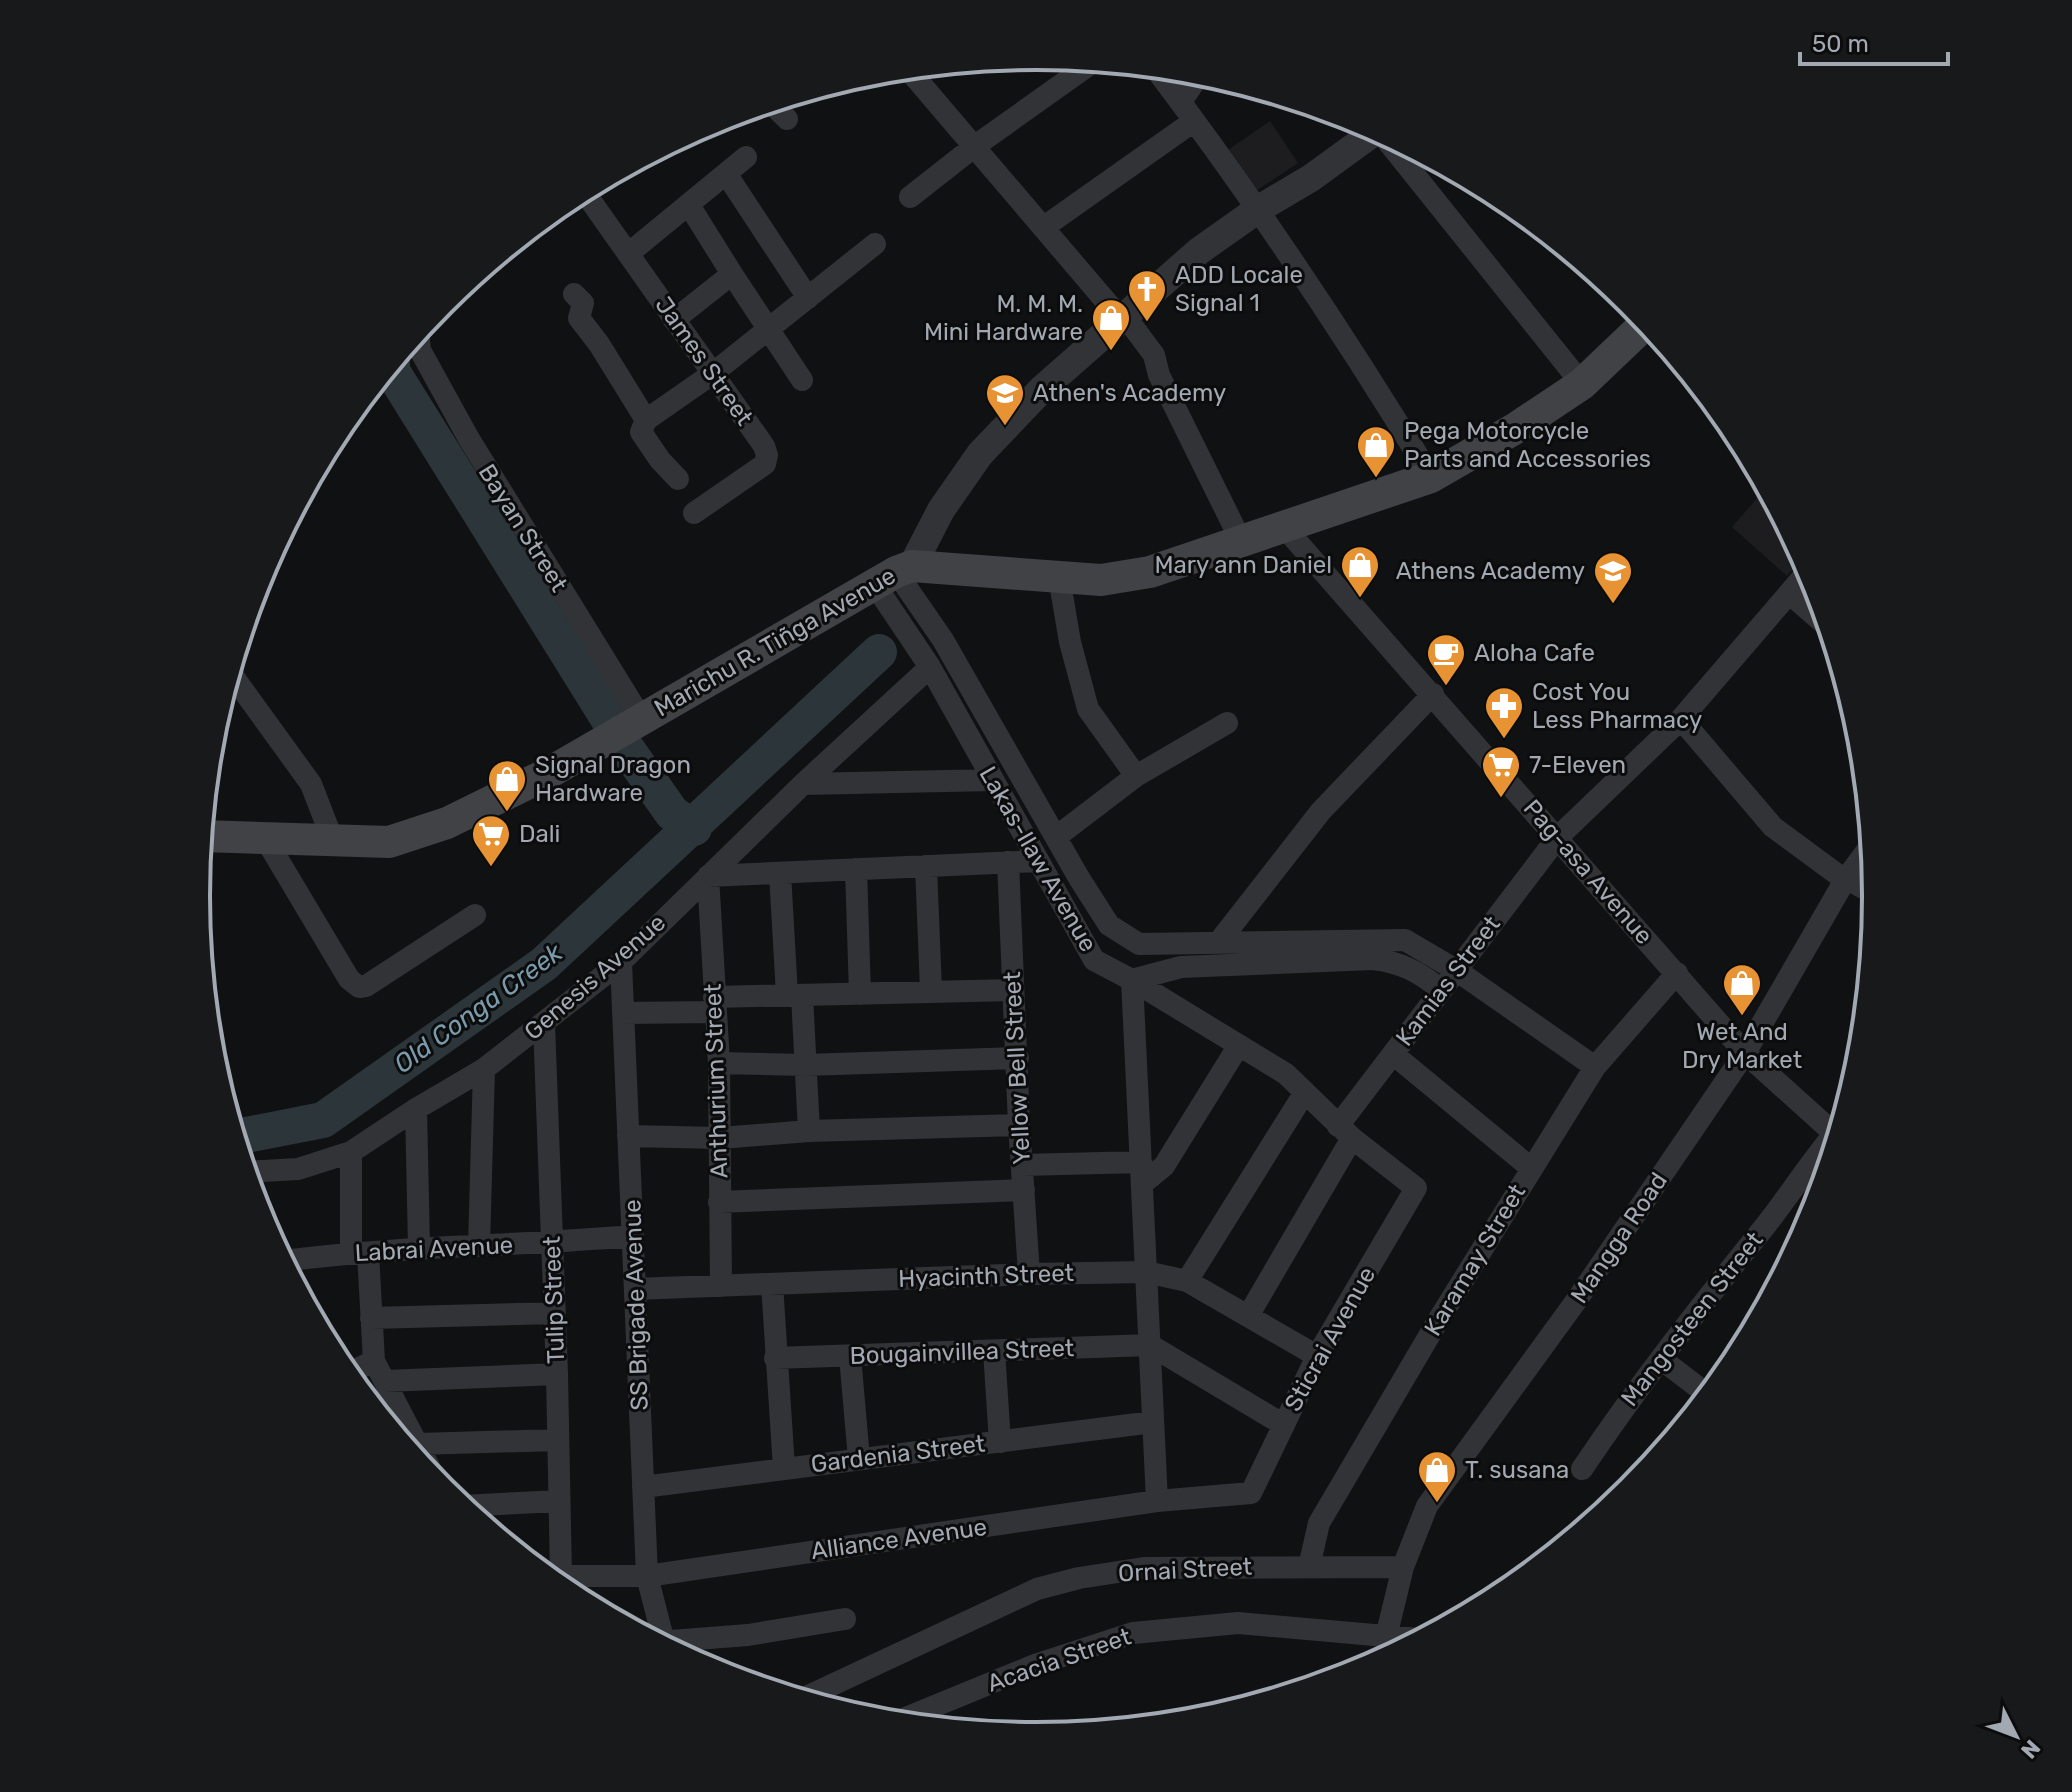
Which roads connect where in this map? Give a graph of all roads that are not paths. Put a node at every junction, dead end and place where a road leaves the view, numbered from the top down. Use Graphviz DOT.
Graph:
graph roads {
  1 [pos="1079,72"];
  2 [pos="917,79"];
  3 [pos="1165,80"];
  4 [pos="1196,86"];
  5 [pos="779,111"];
  6 [pos="1188,111"];
  7 [pos="787,119"];
  8 [pos="1367,140"];
  9 [pos="975,146"];
  10 [pos="1397,153"];
  11 [pos="746,157"];
  12 [pos="727,175"];
  13 [pos="910,197"];
  14 [pos="591,201"];
  15 [pos="689,205"];
  16 [pos="1257,210"];
  17 [pos="1044,227"];
  18 [pos="875,244"];
  19 [pos="628,254"];
  20 [pos="732,274"];
  21 [pos="574,294"];
  22 [pos="808,298"];
  23 [pos="674,320"];
  24 [pos="1120,320"];
  25 [pos="767,330"];
  26 [pos="1638,331"];
  27 [pos="420,346"];
  28 [pos="712,374"];
  29 [pos="802,380"];
  30 [pos="1582,384"];
  31 [pos="646,420"];
  32 [pos="1431,477"];
  33 [pos="678,479"];
  34 [pos="694,513"];
  35 [pos="1285,528"];
  36 [pos="1242,543"];
  37 [pos="894,574"];
  38 [pos="1059,577"];
  39 [pos="1800,582"];
  40 [pos="1790,594"];
  41 [pos="1811,613"];
  42 [pos="930,667"];
  43 [pos="238,683"];
  44 [pos="1433,694"];
  45 [pos="641,718"];
  46 [pos="1681,719"];
  47 [pos="1227,723"];
  48 [pos="1136,776"];
  49 [pos="993,780"];
  50 [pos="803,784"];
  51 [pos="213,836"];
  52 [pos="1056,837"];
  53 [pos="1558,837"];
  54 [pos="265,838"];
  55 [pos="333,841"];
  56 [pos="1861,859"];
  57 [pos="1038,861"];
  58 [pos="1008,862"];
  59 [pos="926,866"];
  60 [pos="856,869"];
  61 [pos="780,873"];
  62 [pos="708,876"];
  63 [pos="1845,880"];
  64 [pos="1862,889"];
  65 [pos="475,915"];
  66 [pos="1218,943"];
  67 [pos="621,962"];
  68 [pos="1456,970"];
  69 [pos="1677,973"];
  70 [pos="1132,980"];
  71 [pos="1013,990"];
  72 [pos="1441,990"];
  73 [pos="931,991"];
  74 [pos="860,994"];
  75 [pos="794,995"];
  76 [pos="714,1005"];
  77 [pos="623,1013"];
  78 [pos="544,1024"];
  79 [pos="1239,1045"];
  80 [pos="1745,1053"];
  81 [pos="1393,1054"];
  82 [pos="1018,1058"];
  83 [pos="719,1063"];
  84 [pos="805,1065"];
  85 [pos="1595,1067"];
  86 [pos="484,1069"];
  87 [pos="1305,1092"];
  88 [pos="416,1109"];
  89 [pos="1019,1125"];
  90 [pos="1829,1125"];
  91 [pos="809,1131"];
  92 [pos="1345,1132"];
  93 [pos="628,1136"];
  94 [pos="720,1138"];
  95 [pos="351,1152"];
  96 [pos="1821,1153"];
  97 [pos="1022,1165"];
  98 [pos="1531,1168"];
  99 [pos="258,1171"];
  100 [pos="1142,1173"];
  101 [pos="1416,1188"];
  102 [pos="1024,1190"];
  103 [pos="719,1202"];
  104 [pos="633,1236"];
  105 [pos="552,1243"];
  106 [pos="479,1246"];
  107 [pos="419,1247"];
  108 [pos="359,1253"];
  109 [pos="294,1260"];
  110 [pos="1146,1272"];
  111 [pos="1029,1274"];
  112 [pos="1187,1281"];
  113 [pos="772,1284"];
  114 [pos="721,1286"];
  115 [pos="635,1289"];
  116 [pos="555,1313"];
  117 [pos="1248,1316"];
  118 [pos="371,1318"];
  119 [pos="1150,1345"];
  120 [pos="994,1351"];
  121 [pos="850,1356"];
  122 [pos="1317,1356"];
  123 [pos="775,1358"];
  124 [pos="1661,1359"];
  125 [pos="374,1361"];
  126 [pos="359,1368"];
  127 [pos="557,1374"];
  128 [pos="385,1381"];
  129 [pos="1699,1388"];
  130 [pos="1153,1422"];
  131 [pos="1284,1425"];
  132 [pos="557,1440"];
  133 [pos="416,1442"];
  134 [pos="1000,1442"];
  135 [pos="417,1444"];
  136 [pos="859,1459"];
  137 [pos="784,1468"];
  138 [pos="1582,1469"];
  139 [pos="643,1487"];
  140 [pos="1251,1493"];
  141 [pos="559,1501"];
  142 [pos="1157,1501"];
  143 [pos="478,1505"];
  144 [pos="555,1567"];
  145 [pos="1309,1567"];
  146 [pos="1403,1567"];
  147 [pos="567,1576"];
  148 [pos="647,1576"];
  149 [pos="845,1619"];
  150 [pos="659,1631"];
  151 [pos="1386,1637"];
  152 [pos="1399,1638"];
  153 [pos="681,1641"];
  154 [pos="816,1692"];
  155 [pos="917,1713"];
  1 -- 9 [label="street"];
  2 -- 9 [label="street"];
  3 -- 6 [label="street"];
  4 -- 6 [label="street"];
  5 -- 7 [label="street"];
  6 -- 16 [label="street"];
  6 -- 17 [label="street"];
  8 -- 16 [label="street"];
  9 -- 13 [label="street"];
  9 -- 17 [label="street"];
  10 -- 30 [label="street"];
  11 -- 12 [label="street"];
  12 -- 15 [label="street"];
  12 -- 22 [label="street"];
  14 -- 19 [label="street, James Street"];
  15 -- 19 [label="street"];
  15 -- 20 [label="street"];
  16 -- 24 [label="street"];
  16 -- 32 [label="street"];
  17 -- 24 [label="street"];
  18 -- 22 [label="street"];
  19 -- 23 [label="street, James Street"];
  20 -- 23 [label="street"];
  20 -- 25 [label="street"];
  21 -- 31 [label="street"];
  22 -- 25 [label="street"];
  23 -- 28 [label="street, James Street"];
  24 -- 36 [label="street"];
  24 -- 37 [label="street"];
  25 -- 28 [label="street"];
  25 -- 29 [label="street"];
  26 -- 30 [label="main road, Marichu R. Tiñga Avenue"];
  27 -- 45 [label="street, Bayan Street"];
  28 -- 31 [label="street"];
  28 -- 34 [label="street, James Street"];
  30 -- 32 [label="main road, Marichu R. Tiñga Avenue"];
  31 -- 33 [label="street"];
  32 -- 35 [label="main road, Marichu R. Tiñga Avenue"];
  35 -- 36 [label="main road, Marichu R. Tiñga Avenue"];
  35 -- 44 [label="street, Pag-asa Avenue"];
  36 -- 38 [label="main road, Marichu R. Tiñga Avenue"];
  37 -- 38 [label="main road, Marichu R. Tiñga Avenue"];
  37 -- 42 [label="street, Lakas-Ilaw Avenue"];
  37 -- 45 [label="main road, Marichu R. Tiñga Avenue"];
  37 -- 52 [label="street"];
  38 -- 48 [label="street"];
  39 -- 40 [label="street, Kamias Street"];
  40 -- 41 [label="street"];
  40 -- 46 [label="street, Kamias Street"];
  42 -- 49 [label="street, Lakas-Ilaw Avenue"];
  42 -- 50 [label="street, Genesis Avenue"];
  43 -- 55 [label="street"];
  44 -- 53 [label="street, Pag-asa Avenue"];
  44 -- 66 [label="street"];
  45 -- 55 [label="main road, Marichu R. Tiñga Avenue"];
  46 -- 53 [label="street, Kamias Street"];
  46 -- 63 [label="street"];
  47 -- 48 [label="street"];
  48 -- 52 [label="street"];
  49 -- 50 [label="street"];
  49 -- 57 [label="street, Lakas-Ilaw Avenue"];
  50 -- 62 [label="street, Genesis Avenue"];
  51 -- 54 [label="main road, Marichu R. Tiñga Avenue"];
  52 -- 66 [label="street"];
  53 -- 68 [label="street, Kamias Street"];
  53 -- 69 [label="street, Pag-asa Avenue"];
  54 -- 55 [label="main road, Marichu R. Tiñga Avenue"];
  54 -- 65 [label="street"];
  56 -- 63 [label="street, Mangga Road"];
  57 -- 58 [label="street"];
  57 -- 70 [label="street, Lakas-Ilaw Avenue"];
  58 -- 59 [label="street"];
  58 -- 71 [label="street, Yellow Bell Street"];
  59 -- 60 [label="street"];
  59 -- 73 [label="street"];
  60 -- 61 [label="street"];
  60 -- 74 [label="street"];
  61 -- 62 [label="street"];
  61 -- 75 [label="street"];
  62 -- 67 [label="street, Genesis Avenue"];
  62 -- 76 [label="street, Anthurium Street"];
  63 -- 64 [label="street"];
  63 -- 80 [label="street, Mangga Road"];
  66 -- 68 [label="street"];
  67 -- 77 [label="street, SS Brigade Avenue"];
  67 -- 78 [label="street, Genesis Avenue"];
  68 -- 72 [label="street, Kamias Street"];
  68 -- 85 [label="street"];
  69 -- 80 [label="street, Pag-asa Avenue"];
  69 -- 85 [label="street, Karamay Street"];
  70 -- 72 [label="street"];
  70 -- 79 [label="street, Lakas-Ilaw Avenue"];
  70 -- 100 [label="street"];
  71 -- 73 [label="street"];
  71 -- 82 [label="street, Yellow Bell Street"];
  72 -- 81 [label="street, Kamias Street"];
  73 -- 74 [label="street"];
  74 -- 75 [label="street"];
  75 -- 76 [label="street"];
  75 -- 84 [label="street"];
  76 -- 77 [label="street"];
  76 -- 83 [label="street, Anthurium Street"];
  77 -- 93 [label="street, SS Brigade Avenue"];
  78 -- 86 [label="street, Genesis Avenue"];
  78 -- 105 [label="street, Tulip Street"];
  79 -- 87 [label="street, Lakas-Ilaw Avenue"];
  79 -- 100 [label="street"];
  80 -- 90 [label="street, Pag-asa Avenue"];
  80 -- 146 [label="street, Mangga Road"];
  81 -- 92 [label="street, Kamias Street"];
  81 -- 98 [label="street"];
  82 -- 84 [label="street"];
  82 -- 89 [label="street, Yellow Bell Street"];
  83 -- 84 [label="street"];
  83 -- 94 [label="street, Anthurium Street"];
  84 -- 91 [label="street"];
  85 -- 98 [label="street, Karamay Street"];
  86 -- 88 [label="street, Genesis Avenue"];
  86 -- 106 [label="street"];
  87 -- 92 [label="street, Lakas-Ilaw Avenue"];
  87 -- 112 [label="street"];
  88 -- 95 [label="street, Genesis Avenue"];
  88 -- 107 [label="street"];
  89 -- 91 [label="street"];
  89 -- 97 [label="street, Yellow Bell Street"];
  91 -- 94 [label="street"];
  92 -- 101 [label="street, Lakas-Ilaw Avenue"];
  92 -- 117 [label="street, Kamias Street"];
  93 -- 94 [label="street"];
  93 -- 104 [label="street, SS Brigade Avenue"];
  94 -- 103 [label="street, Anthurium Street"];
  95 -- 99 [label="street, Genesis Avenue"];
  95 -- 108 [label="street"];
  96 -- 124 [label="street, Mangosteen Street"];
  97 -- 100 [label="street"];
  97 -- 102 [label="street, Yellow Bell Street"];
  98 -- 145 [label="street, Karamay Street"];
  100 -- 110 [label="street"];
  101 -- 122 [label="street, Sticrai Avenue"];
  102 -- 103 [label="street"];
  102 -- 111 [label="street, Yellow Bell Street"];
  103 -- 114 [label="street, Anthurium Street"];
  104 -- 105 [label="street, Labrai Avenue"];
  104 -- 115 [label="street, SS Brigade Avenue"];
  105 -- 106 [label="street, Labrai Avenue"];
  105 -- 116 [label="street, Tulip Street"];
  106 -- 107 [label="street, Labrai Avenue"];
  107 -- 108 [label="street, Labrai Avenue"];
  108 -- 109 [label="street, Labrai Avenue"];
  108 -- 118 [label="street"];
  110 -- 111 [label="street, Hyacinth Street"];
  110 -- 112 [label="street, Hyacinth Street"];
  110 -- 119 [label="street"];
  111 -- 113 [label="street, Hyacinth Street"];
  112 -- 117 [label="street, Hyacinth Street"];
  113 -- 114 [label="street, Hyacinth Street"];
  113 -- 123 [label="street"];
  114 -- 115 [label="street, Hyacinth Street"];
  115 -- 139 [label="street, SS Brigade Avenue"];
  116 -- 118 [label="street"];
  116 -- 127 [label="street, Tulip Street"];
  117 -- 122 [label="street, Hyacinth Street"];
  118 -- 125 [label="street"];
  119 -- 120 [label="street, Bougainvillea Street"];
  119 -- 130 [label="street"];
  119 -- 131 [label="street"];
  120 -- 121 [label="street, Bougainvillea Street"];
  120 -- 134 [label="street"];
  121 -- 123 [label="street, Bougainvillea Street"];
  121 -- 136 [label="street"];
  122 -- 131 [label="street, Sticrai Avenue"];
  123 -- 137 [label="street"];
  124 -- 129 [label="street"];
  124 -- 138 [label="street, Mangosteen Street"];
  125 -- 126 [label="street"];
  125 -- 128 [label="street"];
  127 -- 128 [label="street"];
  127 -- 132 [label="street, Tulip Street"];
  128 -- 133 [label="street"];
  130 -- 134 [label="street, Gardenia Street"];
  130 -- 142 [label="street"];
  131 -- 140 [label="street, Sticrai Avenue"];
  132 -- 135 [label="street"];
  132 -- 141 [label="street, Tulip Street"];
  134 -- 136 [label="street, Gardenia Street"];
  136 -- 137 [label="street, Gardenia Street"];
  137 -- 139 [label="street, Gardenia Street"];
  139 -- 148 [label="street, SS Brigade Avenue"];
  140 -- 142 [label="street, Alliance Avenue"];
  141 -- 143 [label="street"];
  141 -- 144 [label="street, Tulip Street"];
  142 -- 148 [label="street, Alliance Avenue"];
  145 -- 146 [label="street, Ornai Street"];
  145 -- 154 [label="street, Ornai Street"];
  146 -- 151 [label="street, Mangga Road"];
  147 -- 148 [label="street, Alliance Avenue"];
  148 -- 150 [label="street, SS Brigade Avenue"];
  149 -- 153 [label="street"];
  151 -- 152 [label="street, Acacia Street"];
  151 -- 155 [label="street, Acacia Street"];
}
